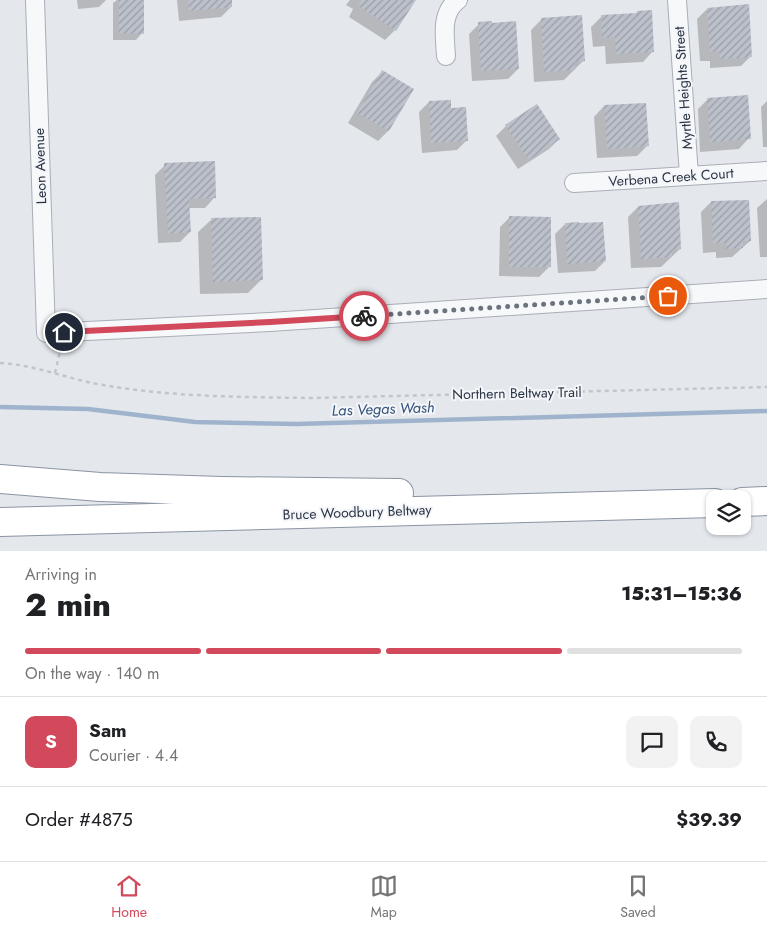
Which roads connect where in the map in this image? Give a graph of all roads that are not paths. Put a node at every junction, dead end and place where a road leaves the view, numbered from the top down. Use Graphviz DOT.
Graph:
graph roads {
  1 [pos="34,0"];
  2 [pos="458,0"];
  3 [pos="677,0"];
  4 [pos="446,56"];
  5 [pos="767,171"];
  6 [pos="689,176"];
  7 [pos="574,184"];
  8 [pos="767,289"];
  9 [pos="0,479"];
  10 [pos="751,502"];
  11 [pos="767,502"];
  12 [pos="706,503"];
  13 [pos="650,504"];
  14 [pos="0,522"];
  1 -- 8 [label="street, Leon Avenue"];
  2 -- 4 [label="street"];
  3 -- 6 [label="street, Myrtle Heights Street"];
  5 -- 6 [label="street, Verbena Creek Court"];
  6 -- 7 [label="street, Verbena Creek Court"];
  9 -- 13 [label="highway"];
  10 -- 11 [label="highway"];
  12 -- 13 [label="highway, Bruce Woodbury Beltway"];
  13 -- 14 [label="highway, Bruce Woodbury Beltway"];
}
